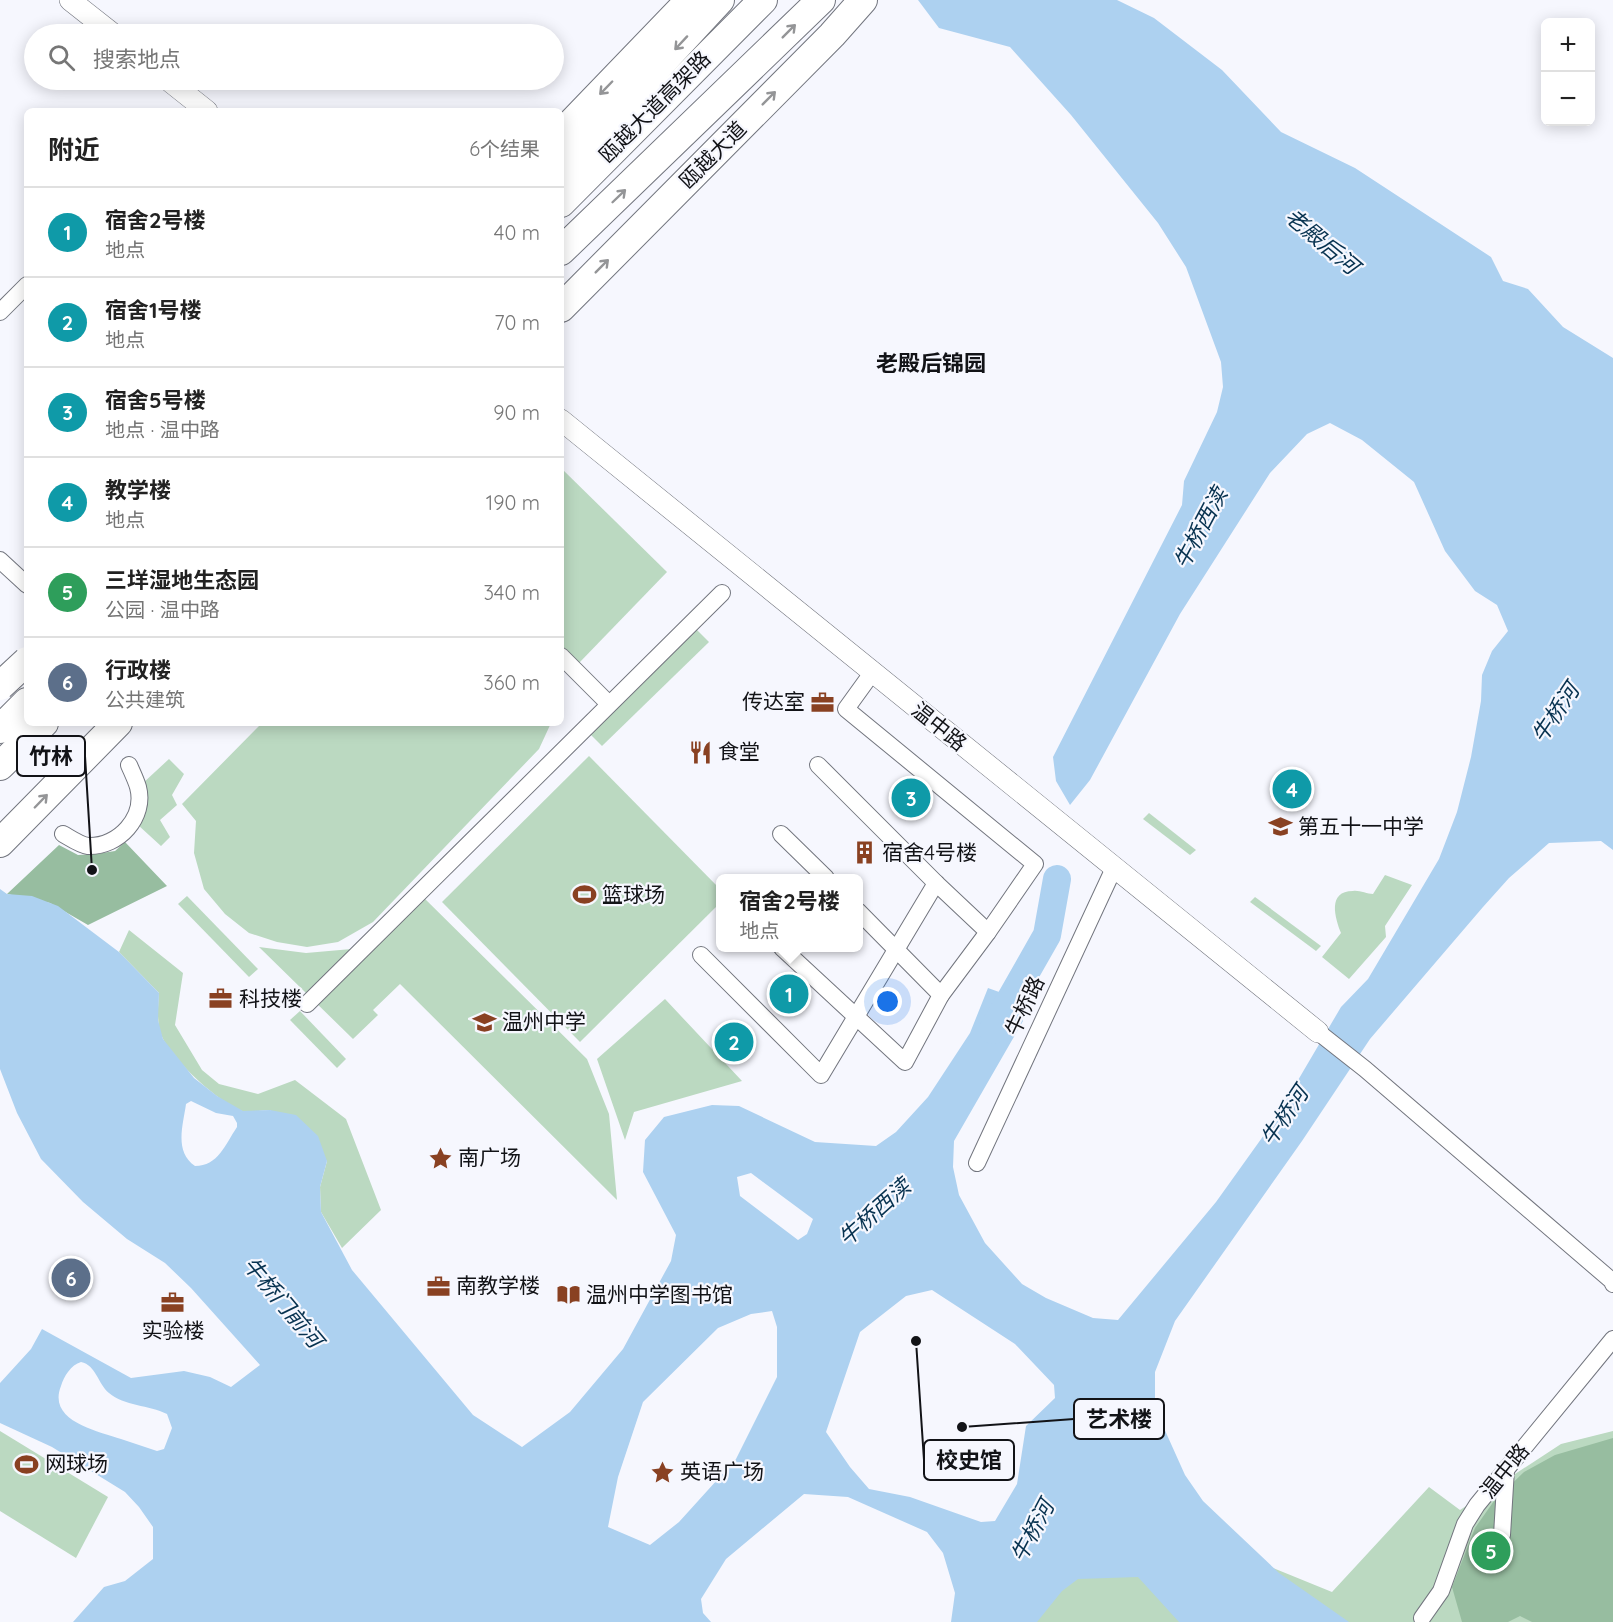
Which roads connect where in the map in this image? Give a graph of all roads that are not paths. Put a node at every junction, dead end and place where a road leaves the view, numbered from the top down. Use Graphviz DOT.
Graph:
graph roads {
  1 [pos="70,0"];
  2 [pos="690,0"];
  3 [pos="720,0"];
  4 [pos="821,0"];
  5 [pos="863,0"];
  6 [pos="757,6"];
  7 [pos="100,24"];
  8 [pos="180,90"];
  9 [pos="202,108"];
  10 [pos="564,131"];
  11 [pos="564,165"];
  12 [pos="564,200"];
  13 [pos="564,248"];
  14 [pos="24,288"];
  15 [pos="564,305"];
  16 [pos="0,312"];
  17 [pos="564,422"];
  18 [pos="0,560"];
  19 [pos="24,582"];
  20 [pos="722,593"];
  21 [pos="564,659"];
  22 [pos="24,660"];
  23 [pos="24,664"];
  24 [pos="872,673"];
  25 [pos="0,686"];
  26 [pos="0,694"];
  27 [pos="609,704"];
  28 [pos="24,705"];
  29 [pos="41,726"];
  30 [pos="115,726"];
  31 [pos="0,729"];
  32 [pos="129,765"];
  33 [pos="818,765"];
  34 [pos="0,766"];
  35 [pos="63,834"];
  36 [pos="782,834"];
  37 [pos="0,843"];
  38 [pos="1114,868"];
  39 [pos="821,874"];
  40 [pos="936,883"];
  41 [pos="863,916"];
  42 [pos="988,932"];
  43 [pos="896,950"];
  44 [pos="786,952"];
  45 [pos="701,955"];
  46 [pos="941,995"];
  47 [pos="307,1004"];
  48 [pos="856,1017"];
  49 [pos="1318,1032"];
  50 [pos="977,1163"];
  51 [pos="1613,1284"];
  52 [pos="1613,1339"];
  53 [pos="1506,1469"];
  54 [pos="1502,1535"];
  55 [pos="1422,1618"];
  1 -- 7 [label="street"];
  2 -- 10 [label="highway, one-way"];
  3 -- 11 [label="highway, 瓯越大道高架路, one-way"];
  13 -- 4 [label="highway, one-way"];
  15 -- 5 [label="highway, 瓯越大道, one-way"];
  6 -- 12 [label="highway, 瓯越大道高架路"];
  8 -- 9 [label="street"];
  14 -- 16 [label="street"];
  17 -- 24 [label="street, 温中路"];
  18 -- 19 [label="street"];
  20 -- 27 [label="street"];
  21 -- 27 [label="street"];
  22 -- 26 [label="highway"];
  23 -- 25 [label="highway, bridge"];
  24 -- 38 [label="street, 温中路"];
  24 -- 42 [label="street"];
  27 -- 47 [label="street"];
  28 -- 31 [label="highway"];
  29 -- 34 [label="highway"];
  37 -- 30 [label="highway, one-way"];
  32 -- 35 [label="street"];
  33 -- 40 [label="street"];
  36 -- 39 [label="street"];
  38 -- 49 [label="street, 温中路"];
  38 -- 50 [label="street, 牛桥路"];
  40 -- 42 [label="street"];
  40 -- 43 [label="street"];
  41 -- 43 [label="street"];
  42 -- 46 [label="street"];
  43 -- 46 [label="street"];
  43 -- 48 [label="street"];
  44 -- 48 [label="street"];
  45 -- 48 [label="street"];
  46 -- 48 [label="street"];
  49 -- 51 [label="street"];
  52 -- 53 [label="street, 温中路"];
  53 -- 54 [label="street"];
  53 -- 55 [label="street, 温中路"];
}
